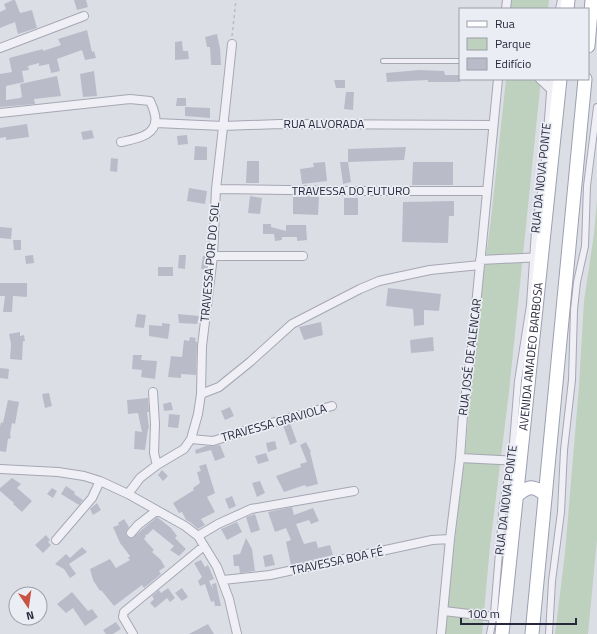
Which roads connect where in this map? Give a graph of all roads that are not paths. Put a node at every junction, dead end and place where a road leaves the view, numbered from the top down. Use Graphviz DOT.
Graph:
graph roads {
  1 [pos="592,0"];
  2 [pos="84,16"];
  3 [pos="589,34"];
  4 [pos="232,44"];
  5 [pos="0,48"];
  6 [pos="384,61"];
  7 [pos="459,61"];
  8 [pos="498,80"];
  9 [pos="542,80"];
  10 [pos="585,80"];
  11 [pos="555,85"];
  12 [pos="597,107"];
  13 [pos="0,113"];
  14 [pos="156,124"];
  15 [pos="493,125"];
  16 [pos="223,126"];
  17 [pos="121,142"];
  18 [pos="216,189"];
  19 [pos="486,191"];
  20 [pos="213,256"];
  21 [pos="303,256"];
  22 [pos="537,257"];
  23 [pos="480,262"];
  24 [pos="153,392"];
  25 [pos="201,394"];
  26 [pos="332,406"];
  27 [pos="191,439"];
  28 [pos="460,458"];
  29 [pos="516,461"];
  30 [pos="157,465"];
  31 [pos="0,469"];
  32 [pos="100,481"];
  33 [pos="354,491"];
  34 [pos="128,494"];
  35 [pos="545,494"];
  36 [pos="517,495"];
  37 [pos="156,511"];
  38 [pos="131,532"];
  39 [pos="198,536"];
  40 [pos="450,539"];
  41 [pos="56,540"];
  42 [pos="204,546"];
  43 [pos="223,580"];
  44 [pos="444,611"];
  45 [pos="498,617"];
  46 [pos="133,634"];
  47 [pos="237,634"];
  48 [pos="441,634"];
  49 [pos="490,634"];
  50 [pos="502,634"];
  51 [pos="532,634"];
  52 [pos="549,634"];
  1 -- 3 [label="main road"];
  2 -- 5 [label="street"];
  4 -- 16 [label="street, TRAVESSA POR DO SOL"];
  6 -- 7 [label="lane"];
  8 -- 15 [label="street, RUA JOSÉ DE ALENCAR"];
  9 -- 11 [label="street"];
  10 -- 35 [label="main road"];
  11 -- 22 [label="main road, AVENIDA AMADEO BARBOSA"];
  12 -- 52 [label="street"];
  13 -- 14 [label="street"];
  14 -- 16 [label="street, RUA ALVORADA"];
  14 -- 17 [label="street"];
  15 -- 16 [label="street, RUA ALVORADA"];
  15 -- 19 [label="street, RUA JOSÉ DE ALENCAR"];
  16 -- 18 [label="street, TRAVESSA POR DO SOL"];
  18 -- 19 [label="street, TRAVESSA DO FUTURO"];
  18 -- 20 [label="street, TRAVESSA POR DO SOL"];
  19 -- 23 [label="street, RUA JOSÉ DE ALENCAR"];
  20 -- 21 [label="street"];
  20 -- 25 [label="street, TRAVESSA POR DO SOL"];
  22 -- 23 [label="street"];
  22 -- 29 [label="main road, AVENIDA AMADEO BARBOSA"];
  23 -- 25 [label="street"];
  23 -- 28 [label="street, RUA JOSÉ DE ALENCAR"];
  24 -- 30 [label="street"];
  25 -- 27 [label="street, TRAVESSA POR DO SOL"];
  26 -- 27 [label="street, TRAVESSA GRAVIOLA"];
  27 -- 30 [label="street, TRAVESSA POR DO SOL"];
  28 -- 29 [label="street"];
  28 -- 40 [label="street, RUA JOSÉ DE ALENCAR"];
  29 -- 36 [label="main road, AVENIDA AMADEO BARBOSA"];
  29 -- 45 [label="street, RUA DA NOVA PONTE"];
  30 -- 34 [label="street, TRAVESSA POR DO SOL"];
  31 -- 32 [label="street"];
  32 -- 34 [label="street"];
  32 -- 41 [label="street"];
  33 -- 39 [label="street"];
  34 -- 37 [label="street"];
  35 -- 36 [label="main road"];
  35 -- 51 [label="main road"];
  36 -- 45 [label="main road, AVENIDA AMADEO BARBOSA"];
  37 -- 38 [label="street"];
  37 -- 39 [label="street"];
  39 -- 42 [label="street"];
  40 -- 43 [label="street, TRAVESSA BOA FÉ"];
  40 -- 44 [label="street, RUA JOSÉ DE ALENCAR"];
  42 -- 43 [label="street"];
  42 -- 46 [label="street"];
  43 -- 47 [label="street"];
  44 -- 45 [label="street"];
  44 -- 48 [label="street, RUA JOSÉ DE ALENCAR"];
  45 -- 49 [label="street, RUA DA NOVA PONTE"];
  45 -- 50 [label="main road, AVENIDA AMADEO BARBOSA"];
}
